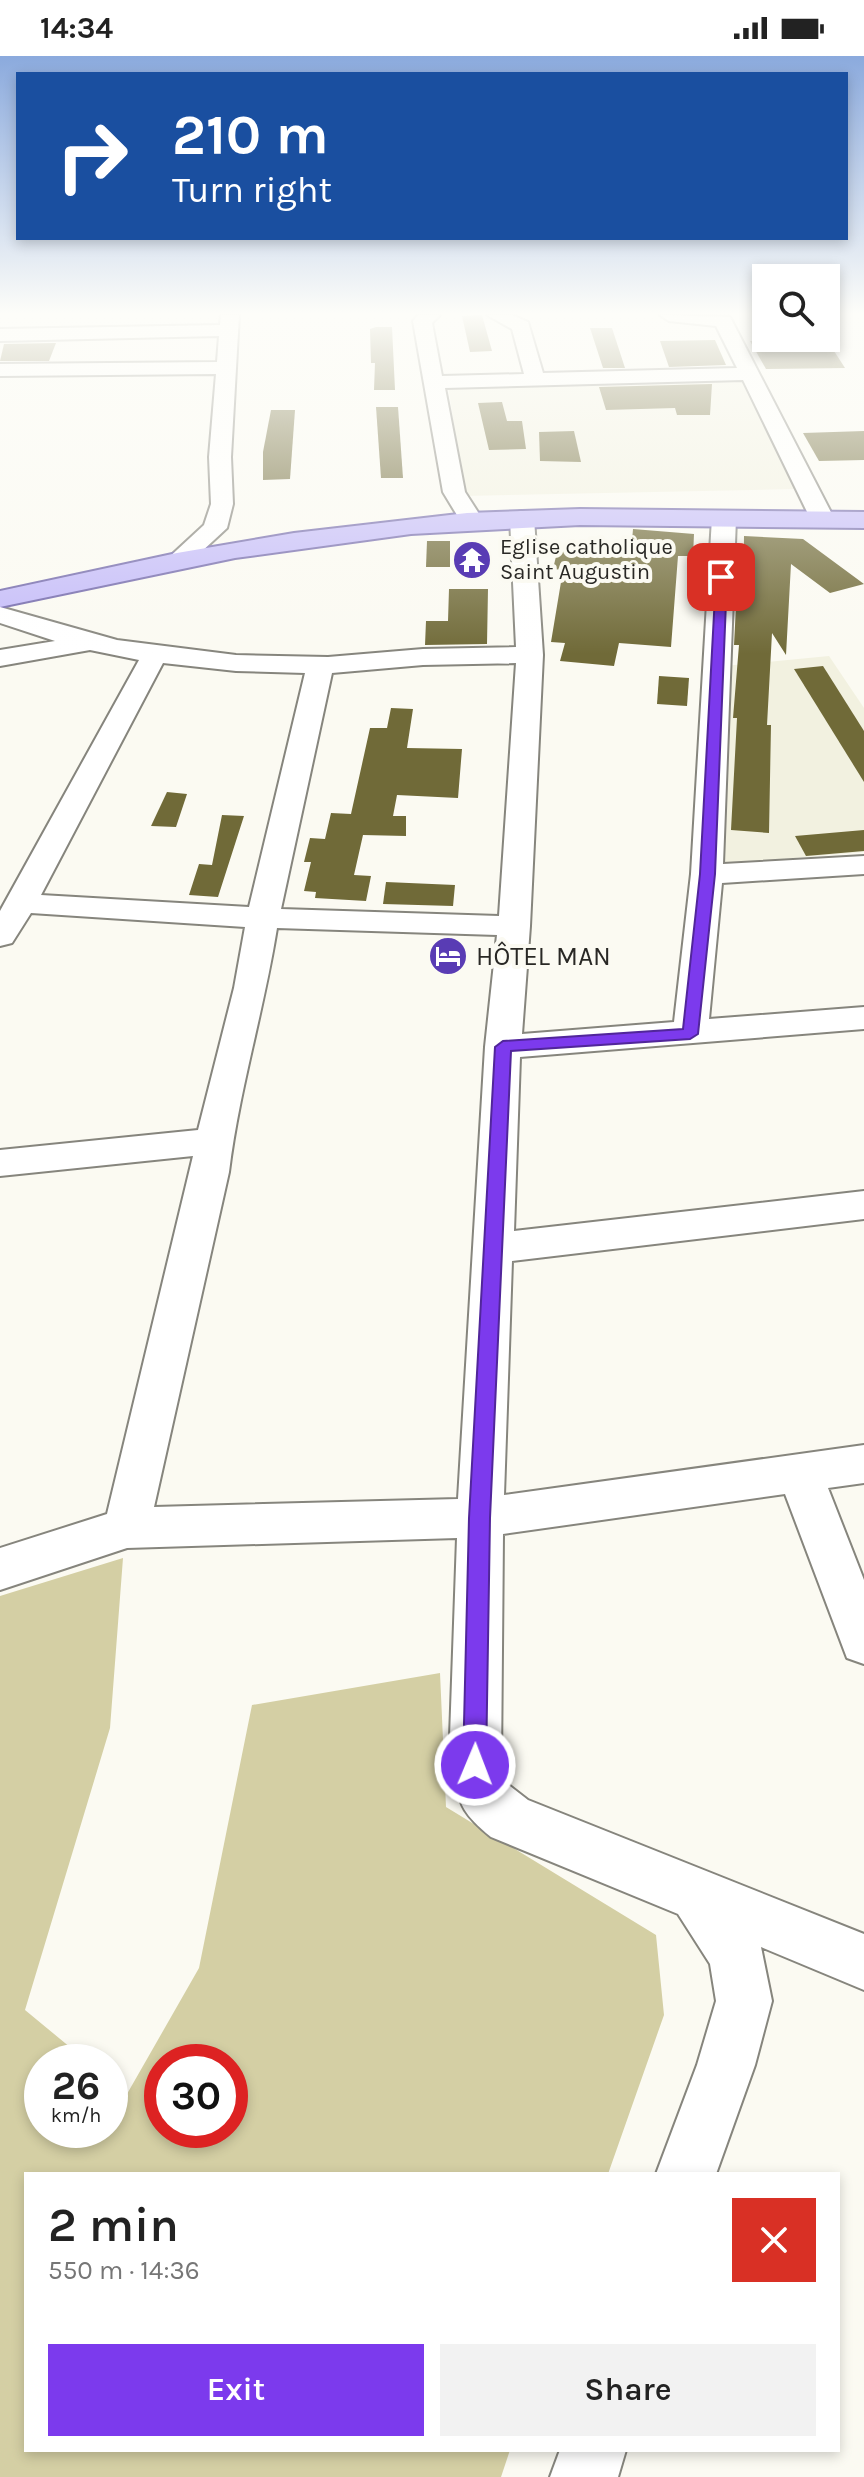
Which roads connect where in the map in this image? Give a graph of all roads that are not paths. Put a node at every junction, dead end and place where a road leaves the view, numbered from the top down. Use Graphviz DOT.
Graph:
graph roads {
  1 [pos="222,428"];
  2 [pos="442,428"];
  3 [pos="776,428"];
  4 [pos="522,518"];
  5 [pos="724,518"];
  6 [pos="471,520"];
  7 [pos="823,520"];
  8 [pos="864,520"];
  9 [pos="177,561"];
  10 [pos="0,599"];
  11 [pos="0,615"];
  12 [pos="89,642"];
  13 [pos="530,655"];
  14 [pos="154,656"];
  15 [pos="0,658"];
  16 [pos="320,665"];
  17 [pos="864,865"];
  18 [pos="707,874"];
  19 [pos="21,903"];
  20 [pos="263,918"];
  21 [pos="514,926"];
  22 [pos="0,936"];
  23 [pos="864,1018"];
  24 [pos="690,1034"];
  25 [pos="503,1047"];
  26 [pos="214,1141"];
  27 [pos="0,1163"];
  28 [pos="864,1205"];
  29 [pos="495,1248"];
  30 [pos="864,1464"];
  31 [pos="800,1473"];
  32 [pos="480,1518"];
  33 [pos="127,1528"];
  34 [pos="0,1569"];
  35 [pos="864,1642"];
  36 [pos="698,1896"];
  37 [pos="864,1962"];
  38 [pos="687,2172"];
  39 [pos="592,2452"];
  40 [pos="584,2477"];
  1 -- 9 [label="street"];
  2 -- 6 [label="street"];
  3 -- 7 [label="street"];
  4 -- 5 [label="main road"];
  4 -- 6 [label="main road"];
  4 -- 13 [label="street"];
  5 -- 7 [label="main road"];
  5 -- 18 [label="street"];
  6 -- 9 [label="main road"];
  7 -- 8 [label="main road"];
  9 -- 10 [label="main road"];
  11 -- 12 [label="street"];
  12 -- 14 [label="street"];
  12 -- 15 [label="street"];
  13 -- 16 [label="street"];
  13 -- 21 [label="street"];
  14 -- 16 [label="street"];
  14 -- 19 [label="street"];
  16 -- 20 [label="street"];
  17 -- 18 [label="street"];
  18 -- 24 [label="street"];
  19 -- 20 [label="street"];
  19 -- 22 [label="street"];
  20 -- 21 [label="street"];
  20 -- 26 [label="street"];
  21 -- 25 [label="street"];
  23 -- 24 [label="street"];
  24 -- 25 [label="street"];
  25 -- 29 [label="street"];
  26 -- 27 [label="street"];
  26 -- 33 [label="street"];
  28 -- 29 [label="street"];
  29 -- 32 [label="street"];
  30 -- 31 [label="street"];
  31 -- 32 [label="street"];
  31 -- 35 [label="street"];
  32 -- 33 [label="street"];
  32 -- 36 [label="street"];
  33 -- 34 [label="street"];
  36 -- 37 [label="street"];
  36 -- 38 [label="street"];
  39 -- 40 [label="street"];
}
